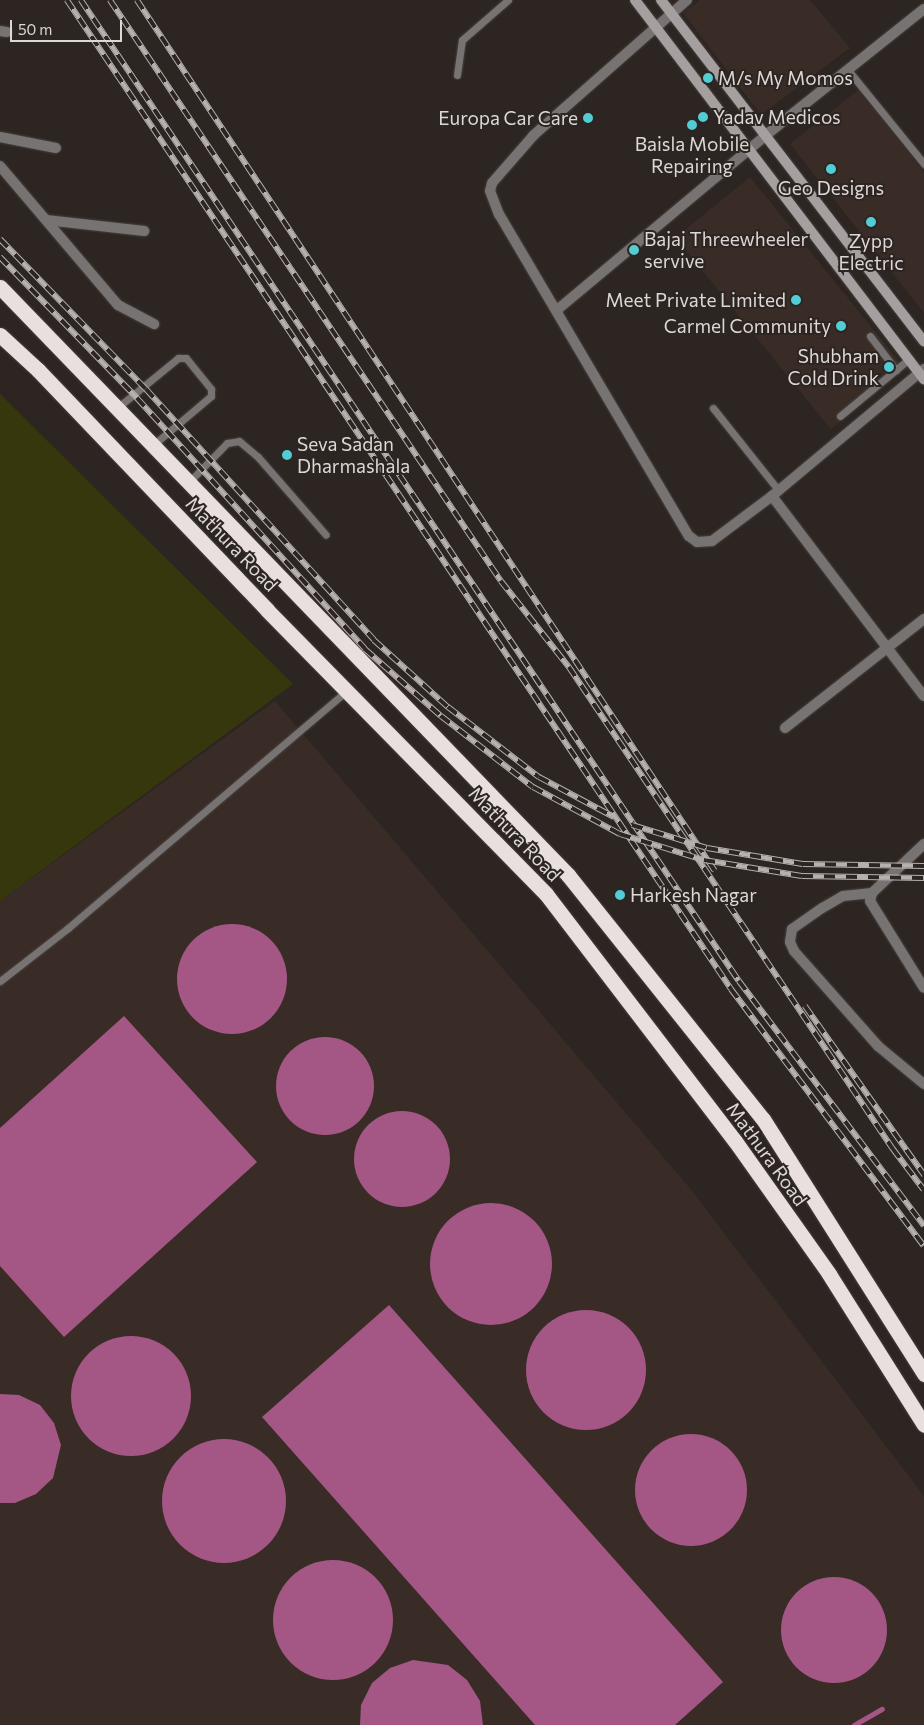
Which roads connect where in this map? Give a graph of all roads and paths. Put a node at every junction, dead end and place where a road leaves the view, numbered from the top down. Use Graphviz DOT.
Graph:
graph roads {
  1 [pos="508,0"];
  2 [pos="636,0"];
  3 [pos="661,0"];
  4 [pos="687,0"];
  5 [pos="924,9"];
  6 [pos="671,13"];
  7 [pos="656,26"];
  8 [pos="848,70"];
  9 [pos="457,75"];
  10 [pos="766,135"];
  11 [pos="0,137"];
  12 [pos="56,148"];
  13 [pos="749,148"];
  14 [pos="924,164"];
  15 [pos="0,166"];
  16 [pos="46,220"];
  17 [pos="144,231"];
  18 [pos="0,287"];
  19 [pos="558,310"];
  20 [pos="154,324"];
  21 [pos="0,335"];
  22 [pos="870,336"];
  23 [pos="924,341"];
  24 [pos="0,346"];
  25 [pos="17,350"];
  26 [pos="909,360"];
  27 [pos="896,370"];
  28 [pos="922,374"];
  29 [pos="117,408"];
  30 [pos="713,408"];
  31 [pos="840,416"];
  32 [pos="152,446"];
  33 [pos="188,482"];
  34 [pos="776,493"];
  35 [pos="326,535"];
  36 [pos="924,619"];
  37 [pos="888,649"];
  38 [pos="346,691"];
  39 [pos="924,696"];
  40 [pos="785,728"];
  41 [pos="924,844"];
  42 [pos="872,893"];
  43 [pos="0,981"];
  44 [pos="924,988"];
  45 [pos="924,1084"];
  46 [pos="924,1374"];
  47 [pos="924,1425"];
  1 -- 9 [label="lane"];
  2 -- 7 [label="street"];
  3 -- 6 [label="street"];
  4 -- 6 [label="street"];
  5 -- 8 [label="street"];
  6 -- 7 [label="street"];
  6 -- 10 [label="street"];
  7 -- 13 [label="street"];
  7 -- 19 [label="street"];
  8 -- 10 [label="street"];
  8 -- 14 [label="lane"];
  10 -- 13 [label="street"];
  10 -- 23 [label="street"];
  11 -- 12 [label="street"];
  13 -- 19 [label="street"];
  13 -- 26 [label="street"];
  15 -- 16 [label="street"];
  16 -- 17 [label="street"];
  16 -- 20 [label="street"];
  18 -- 29 [label="highway, Mathura Road"];
  19 -- 34 [label="street"];
  21 -- 25 [label="highway, Mathura Road"];
  22 -- 27 [label="lane"];
  24 -- 25 [label="lane"];
  25 -- 38 [label="highway, Mathura Road"];
  26 -- 27 [label="lane"];
  26 -- 28 [label="street"];
  27 -- 31 [label="lane"];
  28 -- 34 [label="street"];
  29 -- 32 [label="highway, Mathura Road"];
  29 -- 32 [label="lane"];
  30 -- 34 [label="lane"];
  32 -- 33 [label="highway, Mathura Road"];
  33 -- 35 [label="lane"];
  33 -- 46 [label="highway, Mathura Road"];
  34 -- 37 [label="street"];
  36 -- 37 [label="street"];
  37 -- 39 [label="street"];
  37 -- 40 [label="street"];
  38 -- 43 [label="lane"];
  38 -- 47 [label="highway, Mathura Road"];
  41 -- 42 [label="street"];
  42 -- 44 [label="street"];
  42 -- 45 [label="street"];
}
